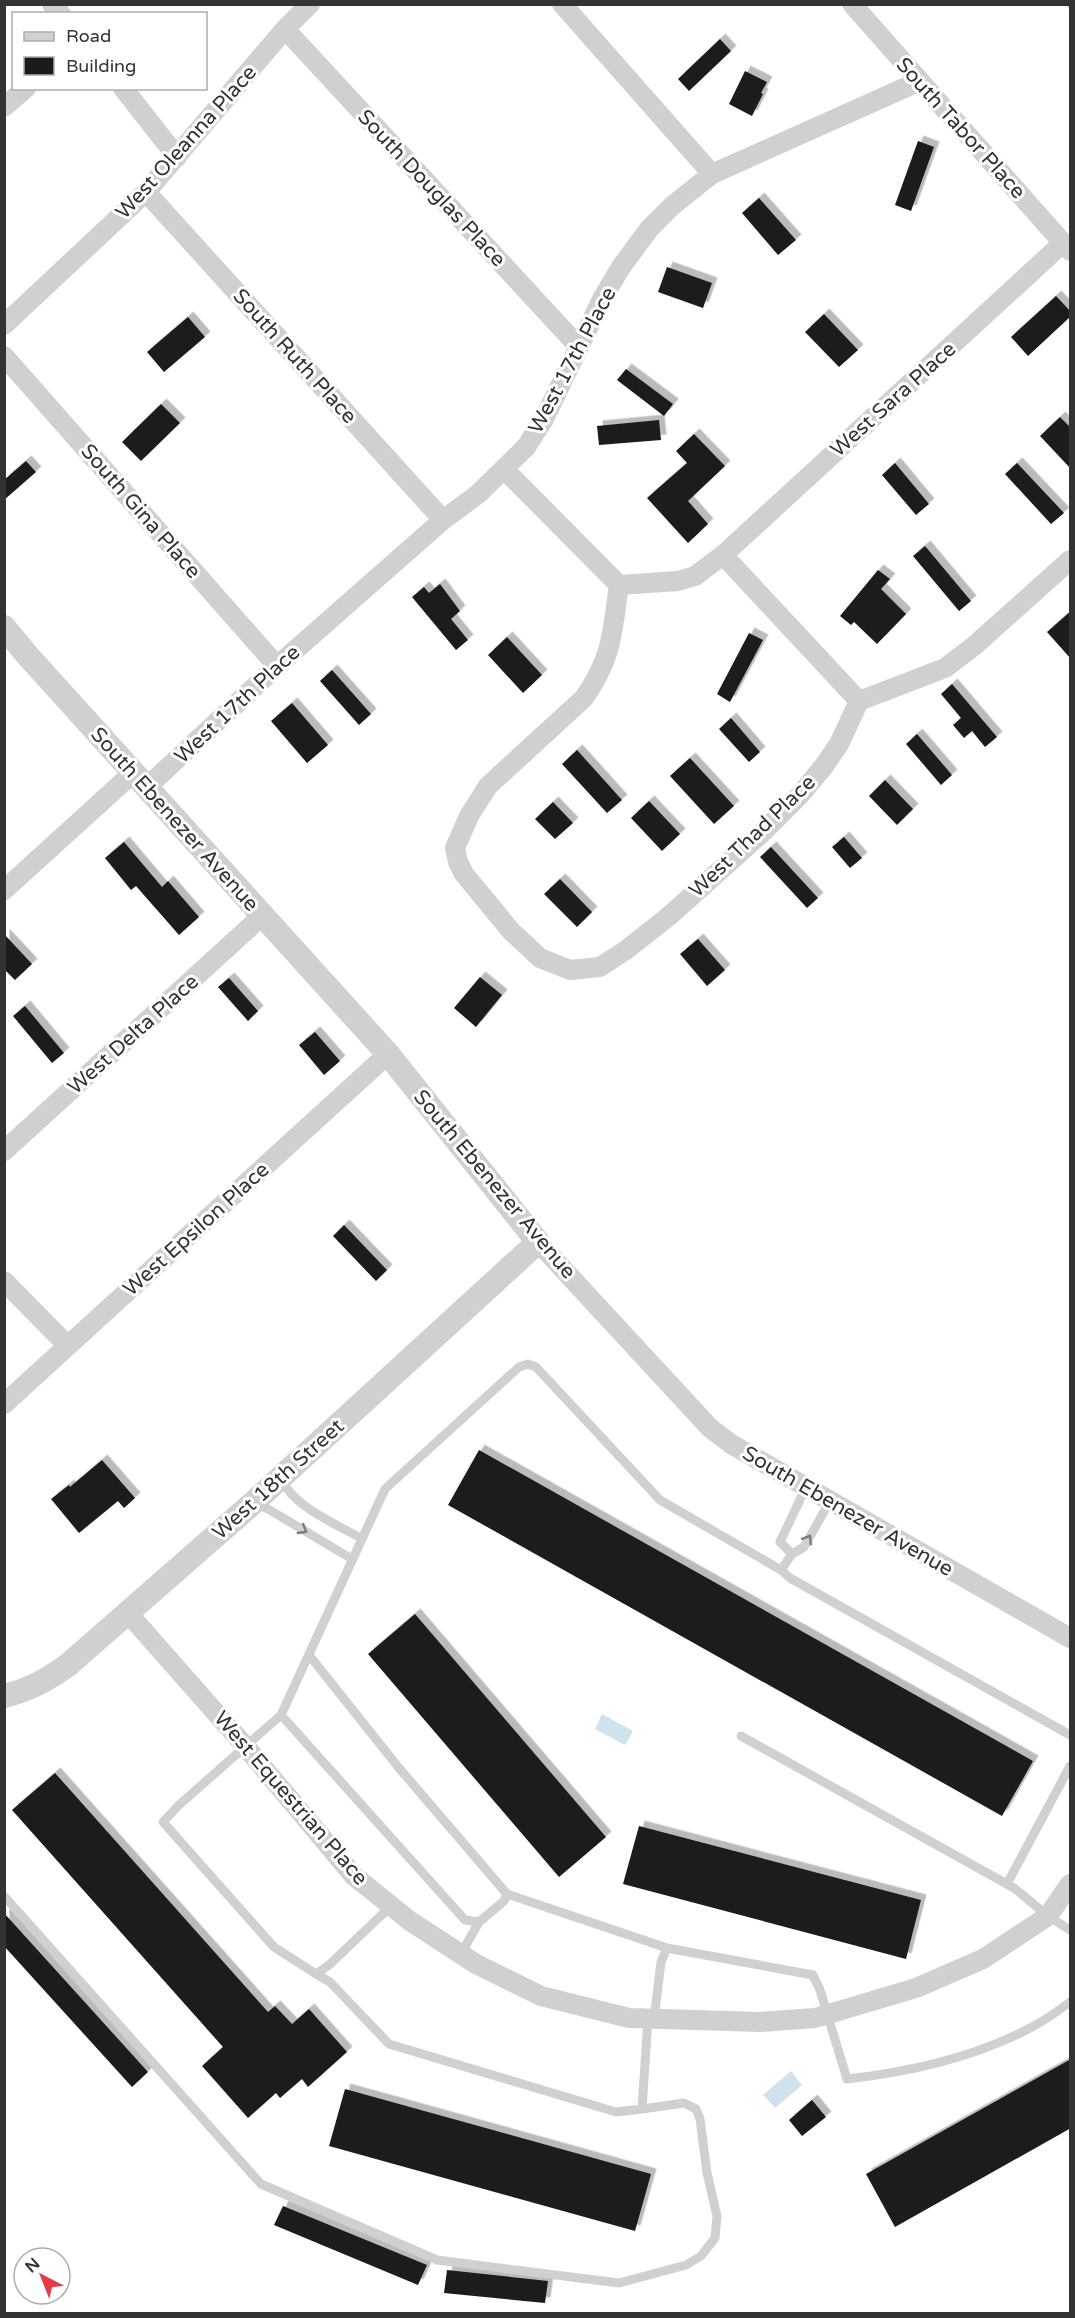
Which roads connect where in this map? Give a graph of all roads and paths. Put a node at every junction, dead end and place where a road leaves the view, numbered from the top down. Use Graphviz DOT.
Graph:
graph roads {
  1 [pos="310,4"];
  2 [pos="562,4"];
  3 [pos="852,4"];
  4 [pos="285,29"];
  5 [pos="920,81"];
  6 [pos="24,90"];
  7 [pos="125,90"];
  8 [pos="4,108"];
  9 [pos="177,157"];
  10 [pos="712,174"];
  11 [pos="146,192"];
  12 [pos="1067,247"];
  13 [pos="4,324"];
  14 [pos="579,347"];
  15 [pos="4,356"];
  16 [pos="504,469"];
  17 [pos="443,520"];
  18 [pos="723,555"];
  19 [pos="1071,560"];
  20 [pos="619,585"];
  21 [pos="4,627"];
  22 [pos="277,666"];
  23 [pos="859,701"];
  24 [pos="141,779"];
  25 [pos="4,890"];
  26 [pos="262,916"];
  27 [pos="388,1054"];
  28 [pos="4,1151"];
  29 [pos="538,1242"];
  30 [pos="4,1281"];
  31 [pos="67,1345"];
  32 [pos="4,1404"];
  33 [pos="280,1477"];
  34 [pos="806,1487"];
  35 [pos="831,1501"];
  36 [pos="253,1503"];
  37 [pos="362,1539"];
  38 [pos="792,1554"];
  39 [pos="352,1559"];
  40 [pos="782,1570"];
  41 [pos="127,1612"];
  42 [pos="1071,1638"];
  43 [pos="309,1655"];
  44 [pos="4,1696"];
  45 [pos="281,1715"];
  46 [pos="741,1736"];
  47 [pos="1071,1736"];
  48 [pos="246,1747"];
  49 [pos="1071,1766"];
  50 [pos="1007,1884"];
  51 [pos="1071,1884"];
  52 [pos="507,1894"];
  53 [pos="4,1896"];
  54 [pos="392,1906"];
  55 [pos="1048,1916"];
  56 [pos="479,1922"];
  57 [pos="1071,1930"];
  58 [pos="667,1948"];
  59 [pos="461,1954"];
  60 [pos="316,1974"];
  61 [pos="1071,2002"];
  62 [pos="827,2015"];
  63 [pos="651,2018"];
  64 [pos="642,2109"];
  1 -- 4 [label="street, West Oleanna Place"];
  2 -- 10 [label="street"];
  3 -- 5 [label="street, South Tabor Place"];
  4 -- 9 [label="street, West Oleanna Place"];
  4 -- 14 [label="street, South Douglas Place"];
  5 -- 10 [label="street, West 17th Place"];
  5 -- 12 [label="street, South Tabor Place"];
  6 -- 8 [label="street"];
  7 -- 9 [label="street"];
  9 -- 11 [label="street, West Oleanna Place"];
  10 -- 14 [label="street, West 17th Place"];
  11 -- 13 [label="street, West Oleanna Place"];
  11 -- 17 [label="street, South Ruth Place"];
  12 -- 18 [label="street, West Sara Place"];
  14 -- 16 [label="street, West 17th Place"];
  15 -- 22 [label="street, South Gina Place"];
  16 -- 17 [label="street, West 17th Place"];
  16 -- 20 [label="street"];
  17 -- 22 [label="street, West 17th Place"];
  18 -- 20 [label="street"];
  18 -- 23 [label="street"];
  19 -- 23 [label="street"];
  20 -- 23 [label="street, West Thad Place"];
  21 -- 24 [label="street, South Ebenezer Avenue"];
  22 -- 24 [label="street, West 17th Place"];
  24 -- 25 [label="street, West 17th Place"];
  24 -- 26 [label="street, South Ebenezer Avenue"];
  26 -- 27 [label="street, South Ebenezer Avenue"];
  26 -- 28 [label="street, West Delta Place"];
  27 -- 29 [label="street, South Ebenezer Avenue"];
  27 -- 31 [label="street, West Epsilon Place"];
  29 -- 33 [label="street, West 18th Street"];
  29 -- 34 [label="street, South Ebenezer Avenue"];
  30 -- 31 [label="street"];
  31 -- 32 [label="street, West Epsilon Place"];
  33 -- 36 [label="street, West 18th Street"];
  33 -- 37 [label="lane"];
  34 -- 35 [label="street, South Ebenezer Avenue"];
  34 -- 38 [label="lane"];
  38 -- 35 [label="lane, one-way"];
  35 -- 42 [label="street, South Ebenezer Avenue"];
  36 -- 39 [label="lane, one-way"];
  36 -- 41 [label="street, West 18th Street"];
  37 -- 39 [label="lane"];
  37 -- 40 [label="lane"];
  38 -- 40 [label="lane"];
  39 -- 43 [label="lane"];
  40 -- 47 [label="lane"];
  41 -- 44 [label="street, West 18th Street"];
  41 -- 48 [label="street, West Equestrian Place"];
  43 -- 45 [label="lane"];
  43 -- 52 [label="lane"];
  45 -- 48 [label="lane"];
  45 -- 56 [label="lane"];
  46 -- 50 [label="lane"];
  48 -- 54 [label="street, West Equestrian Place"];
  48 -- 60 [label="lane"];
  49 -- 50 [label="lane"];
  50 -- 55 [label="lane"];
  51 -- 55 [label="street, West Equestrian Place"];
  52 -- 56 [label="lane"];
  52 -- 58 [label="lane"];
  53 -- 64 [label="lane"];
  54 -- 59 [label="street, West Equestrian Place"];
  54 -- 60 [label="lane"];
  55 -- 57 [label="lane"];
  55 -- 62 [label="street, West Equestrian Place"];
  56 -- 59 [label="lane"];
  58 -- 62 [label="lane"];
  58 -- 63 [label="lane"];
  59 -- 63 [label="street, West Equestrian Place"];
  60 -- 64 [label="lane"];
  61 -- 62 [label="lane"];
  62 -- 63 [label="street, West Equestrian Place"];
  63 -- 64 [label="lane"];
}
